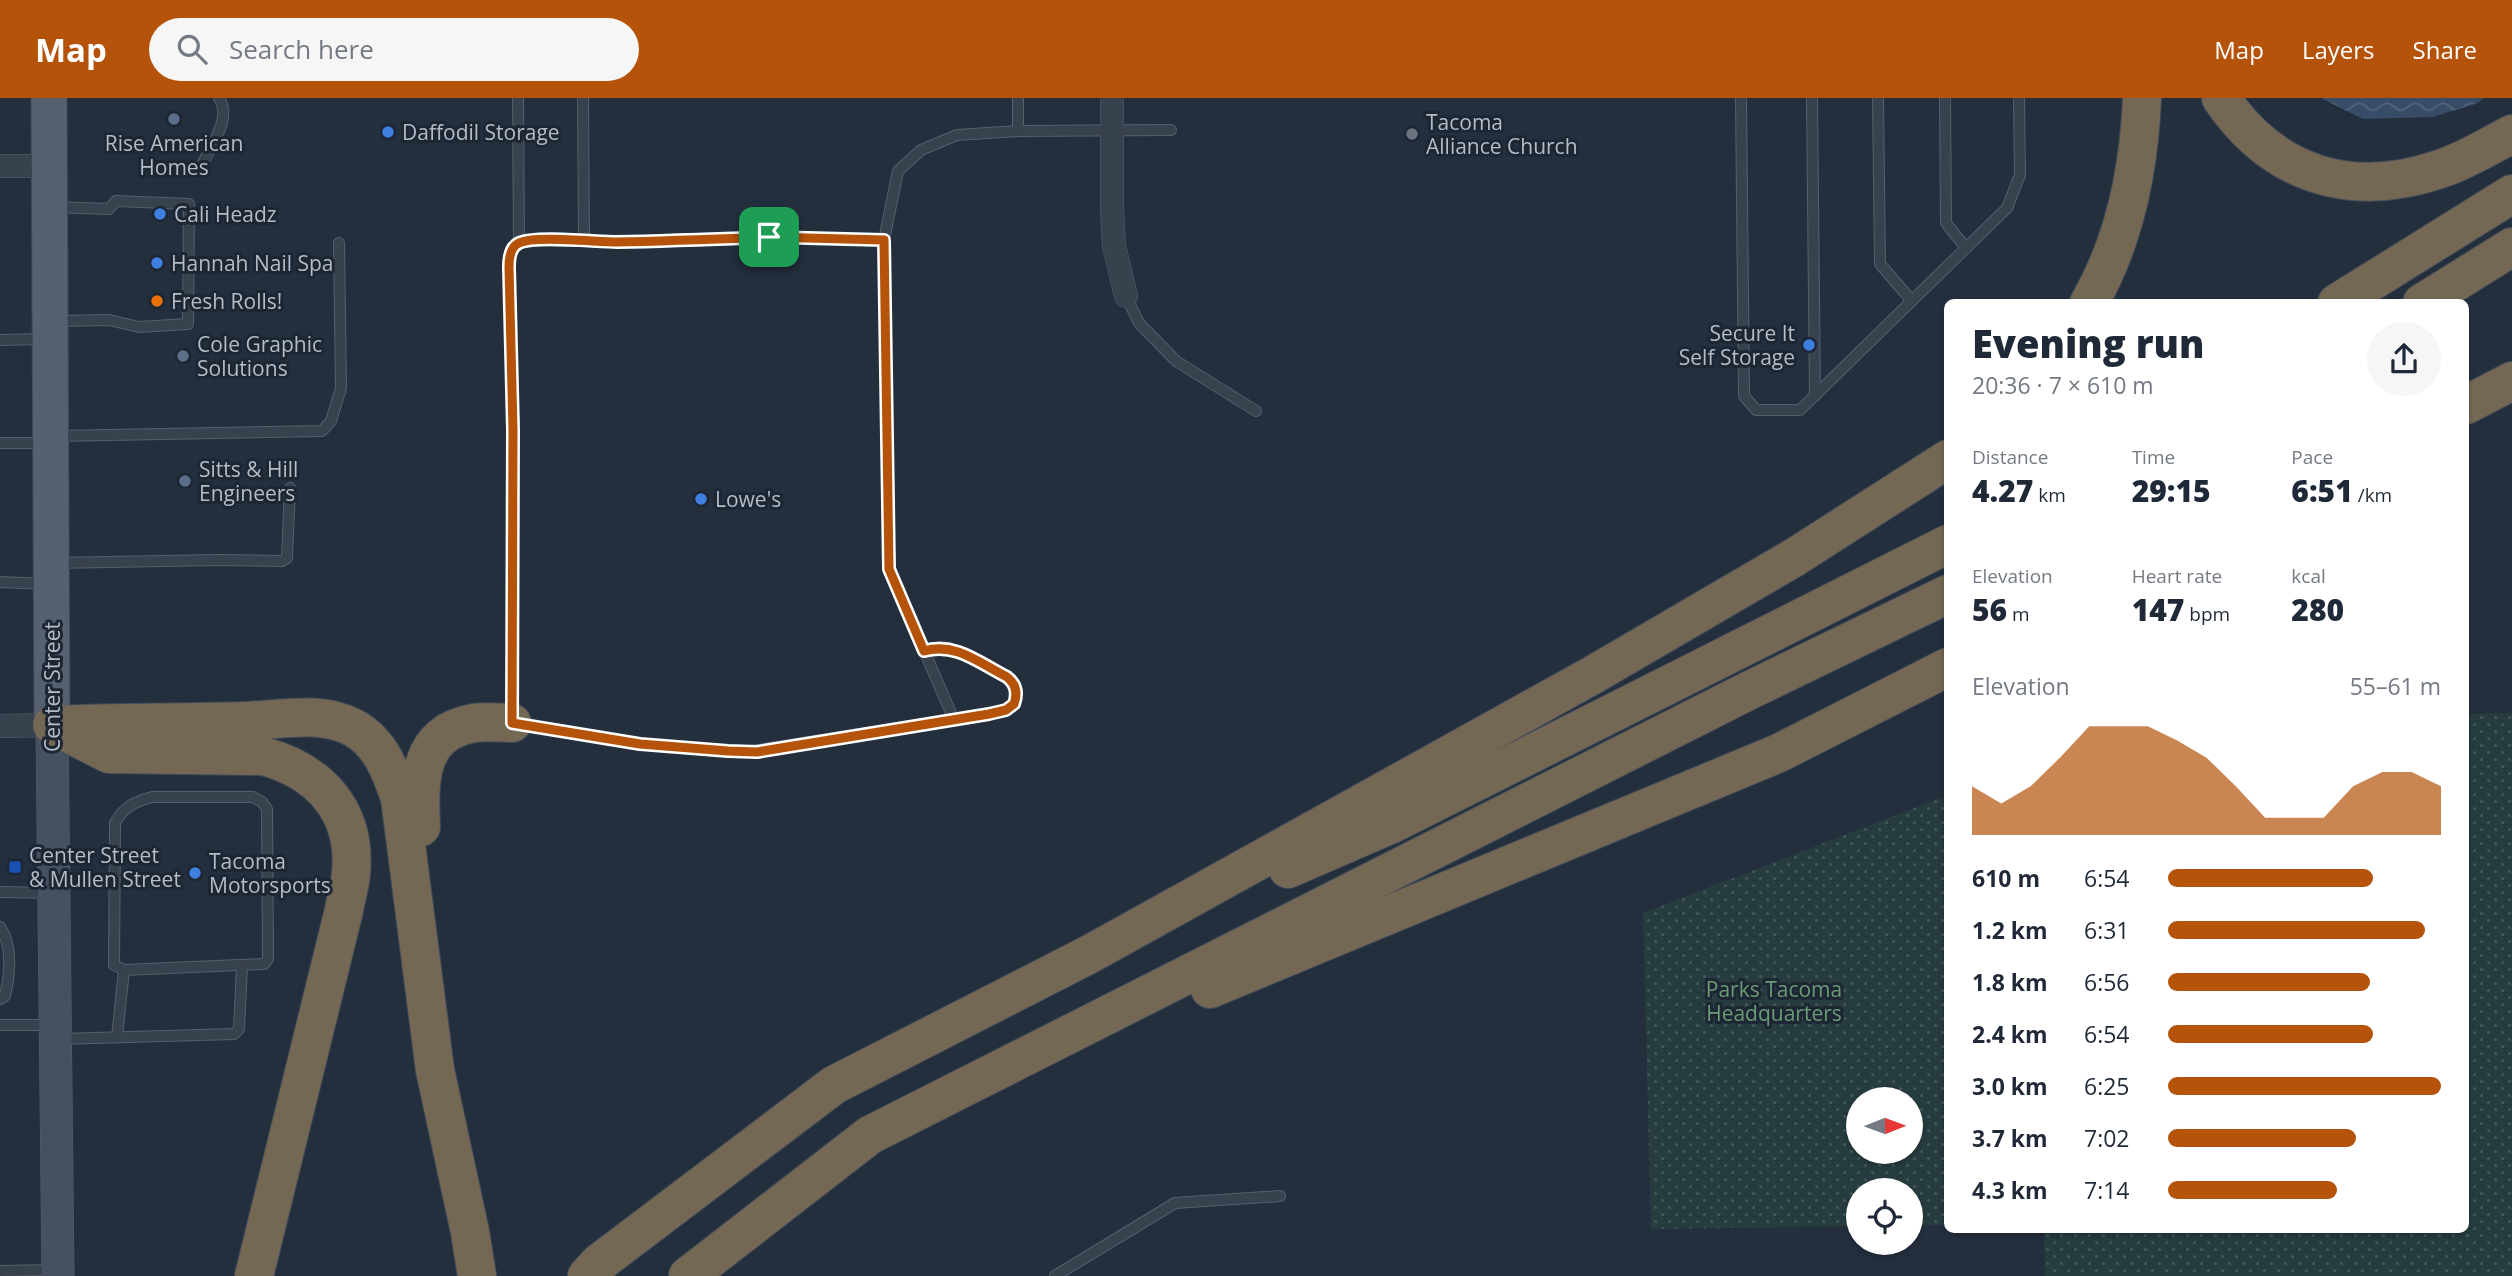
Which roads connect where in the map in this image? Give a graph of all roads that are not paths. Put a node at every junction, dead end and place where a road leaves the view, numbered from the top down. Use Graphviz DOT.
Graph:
graph roads {
  1 [pos="49,98"];
  2 [pos="219,98"];
  3 [pos="518,98"];
  4 [pos="583,98"];
  5 [pos="1018,98"];
  6 [pos="1112,98"];
  7 [pos="1741,98"];
  8 [pos="1812,98"];
  9 [pos="1878,98"];
  10 [pos="1945,98"];
  11 [pos="2019,98"];
  12 [pos="2142,98"];
  13 [pos="2153,98"];
  14 [pos="2221,98"];
  15 [pos="1171,130"];
  16 [pos="1018,131"];
  17 [pos="1111,131"];
  18 [pos="2512,134"];
  19 [pos="203,163"];
  20 [pos="0,166"];
  21 [pos="50,166"];
  22 [pos="2512,194"];
  23 [pos="50,207"];
  24 [pos="884,240"];
  25 [pos="584,242"];
  26 [pos="339,243"];
  27 [pos="519,243"];
  28 [pos="2512,247"];
  29 [pos="1966,248"];
  30 [pos="1126,296"];
  31 [pos="2091,299"];
  32 [pos="2111,299"];
  33 [pos="2343,299"];
  34 [pos="2428,299"];
  35 [pos="1912,301"];
  36 [pos="48,330"];
  37 [pos="0,340"];
  38 [pos="2512,381"];
  39 [pos="1815,396"];
  40 [pos="2469,403"];
  41 [pos="1256,411"];
  42 [pos="49,440"];
  43 [pos="0,443"];
  44 [pos="1944,462"];
  45 [pos="1944,472"];
  46 [pos="290,488"];
  47 [pos="1944,546"];
  48 [pos="1795,557"];
  49 [pos="51,573"];
  50 [pos="0,582"];
  51 [pos="1944,596"];
  52 [pos="924,651"];
  53 [pos="1944,669"];
  54 [pos="954,720"];
  55 [pos="512,723"];
  56 [pos="52,725"];
  57 [pos="0,726"];
  58 [pos="413,888"];
  59 [pos="0,892"];
  60 [pos="53,893"];
  61 [pos="0,927"];
  62 [pos="1090,954"];
  63 [pos="243,966"];
  64 [pos="124,970"];
  65 [pos="0,999"];
  66 [pos="0,1025"];
  67 [pos="54,1032"];
  68 [pos="117,1037"];
  69 [pos="984,1079"];
  70 [pos="1280,1196"];
  71 [pos="0,1271"];
  72 [pos="58,1273"];
  73 [pos="254,1276"];
  74 [pos="477,1276"];
  75 [pos="587,1276"];
  76 [pos="688,1276"];
  77 [pos="1055,1276"];
  1 -- 21 [label="main road, Center Street"];
  2 -- 19 [label="lane"];
  3 -- 27 [label="lane"];
  4 -- 25 [label="lane"];
  5 -- 16 [label="lane"];
  6 -- 17 [label="street"];
  7 -- 39 [label="lane"];
  8 -- 39 [label="lane"];
  9 -- 35 [label="lane"];
  10 -- 29 [label="lane"];
  11 -- 29 [label="lane"];
  12 -- 31 [label="highway"];
  13 -- 32 [label="highway"];
  14 -- 18 [label="highway"];
  15 -- 17 [label="lane"];
  16 -- 17 [label="lane"];
  16 -- 24 [label="lane"];
  17 -- 30 [label="street"];
  20 -- 21 [label="street"];
  21 -- 23 [label="main road, Center Street"];
  22 -- 33 [label="highway"];
  23 -- 36 [label="main road, Center Street"];
  23 -- 36 [label="lane"];
  24 -- 25 [label="lane"];
  24 -- 52 [label="lane"];
  25 -- 27 [label="lane"];
  26 -- 42 [label="lane"];
  27 -- 55 [label="lane"];
  28 -- 34 [label="highway"];
  29 -- 35 [label="lane"];
  30 -- 41 [label="lane"];
  35 -- 39 [label="lane"];
  36 -- 37 [label="lane"];
  36 -- 42 [label="main road, Center Street"];
  38 -- 40 [label="highway"];
  42 -- 43 [label="lane"];
  42 -- 49 [label="main road, Center Street"];
  44 -- 48 [label="highway"];
  45 -- 48 [label="highway"];
  46 -- 49 [label="lane"];
  47 -- 62 [label="highway"];
  48 -- 62 [label="highway"];
  49 -- 50 [label="lane"];
  49 -- 56 [label="main road, Center Street"];
  51 -- 69 [label="highway"];
  52 -- 54 [label="lane"];
  52 -- 54 [label="lane"];
  53 -- 69 [label="highway"];
  54 -- 55 [label="lane"];
  55 -- 58 [label="highway"];
  56 -- 57 [label="street"];
  56 -- 58 [label="highway"];
  56 -- 60 [label="main road, Center Street"];
  56 -- 73 [label="highway"];
  58 -- 74 [label="highway"];
  59 -- 60 [label="lane"];
  60 -- 67 [label="main road, Center Street"];
  61 -- 65 [label="lane"];
  62 -- 75 [label="highway"];
  63 -- 64 [label="lane"];
  63 -- 64 [label="lane"];
  63 -- 68 [label="lane"];
  64 -- 68 [label="lane"];
  66 -- 67 [label="lane"];
  67 -- 68 [label="lane"];
  67 -- 72 [label="main road, Center Street"];
  69 -- 76 [label="highway"];
  70 -- 77 [label="lane"];
  71 -- 72 [label="lane"];
}
